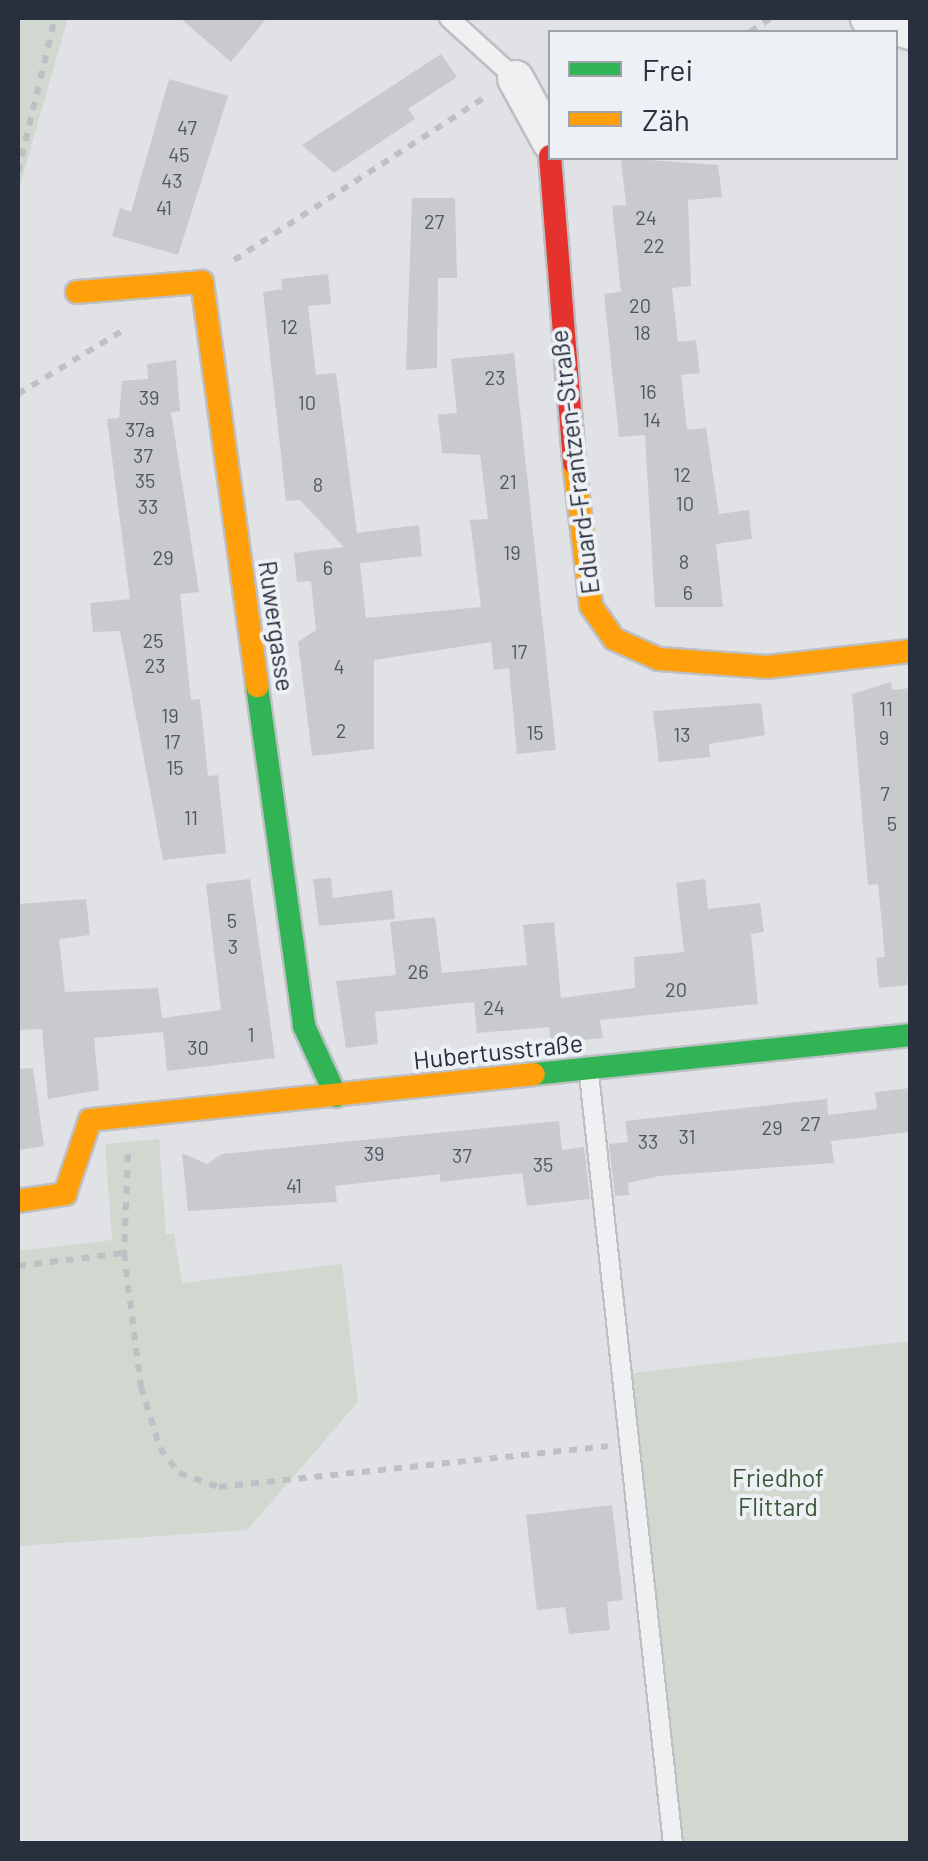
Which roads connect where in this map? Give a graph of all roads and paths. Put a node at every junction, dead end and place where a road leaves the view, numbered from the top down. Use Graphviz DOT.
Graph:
graph roads {
  1 [pos="55,18"];
  2 [pos="449,18"];
  3 [pos="868,18"];
  4 [pos="910,31"];
  5 [pos="515,78"];
  6 [pos="548,138"];
  7 [pos="550,160"];
  8 [pos="18,172"];
  9 [pos="202,282"];
  10 [pos="77,292"];
  11 [pos="135,323"];
  12 [pos="18,394"];
  13 [pos="910,652"];
  14 [pos="910,1035"];
  15 [pos="588,1068"];
  16 [pos="336,1096"];
  17 [pos="143,1116"];
  18 [pos="18,1201"];
  19 [pos="124,1253"];
  20 [pos="18,1266"];
  21 [pos="633,1446"];
  22 [pos="672,1844"];
  1 -- 8 [label="path"];
  2 -- 5 [label="lane"];
  3 -- 4 [label="street"];
  5 -- 6 [label="street"];
  5 -- 9 [label="path"];
  7 -- 13 [label="street, Eduard-Frantzen-Straße"];
  9 -- 10 [label="street"];
  9 -- 16 [label="street, Ruwergasse"];
  11 -- 12 [label="path"];
  14 -- 15 [label="street, Hubertusstraße"];
  15 -- 16 [label="street, Hubertusstraße"];
  15 -- 21 [label="lane"];
  16 -- 17 [label="street, Hubertusstraße"];
  17 -- 18 [label="street, Hubertusstraße"];
  17 -- 19 [label="path"];
  19 -- 20 [label="path"];
  19 -- 21 [label="path"];
  21 -- 22 [label="lane"];
}
